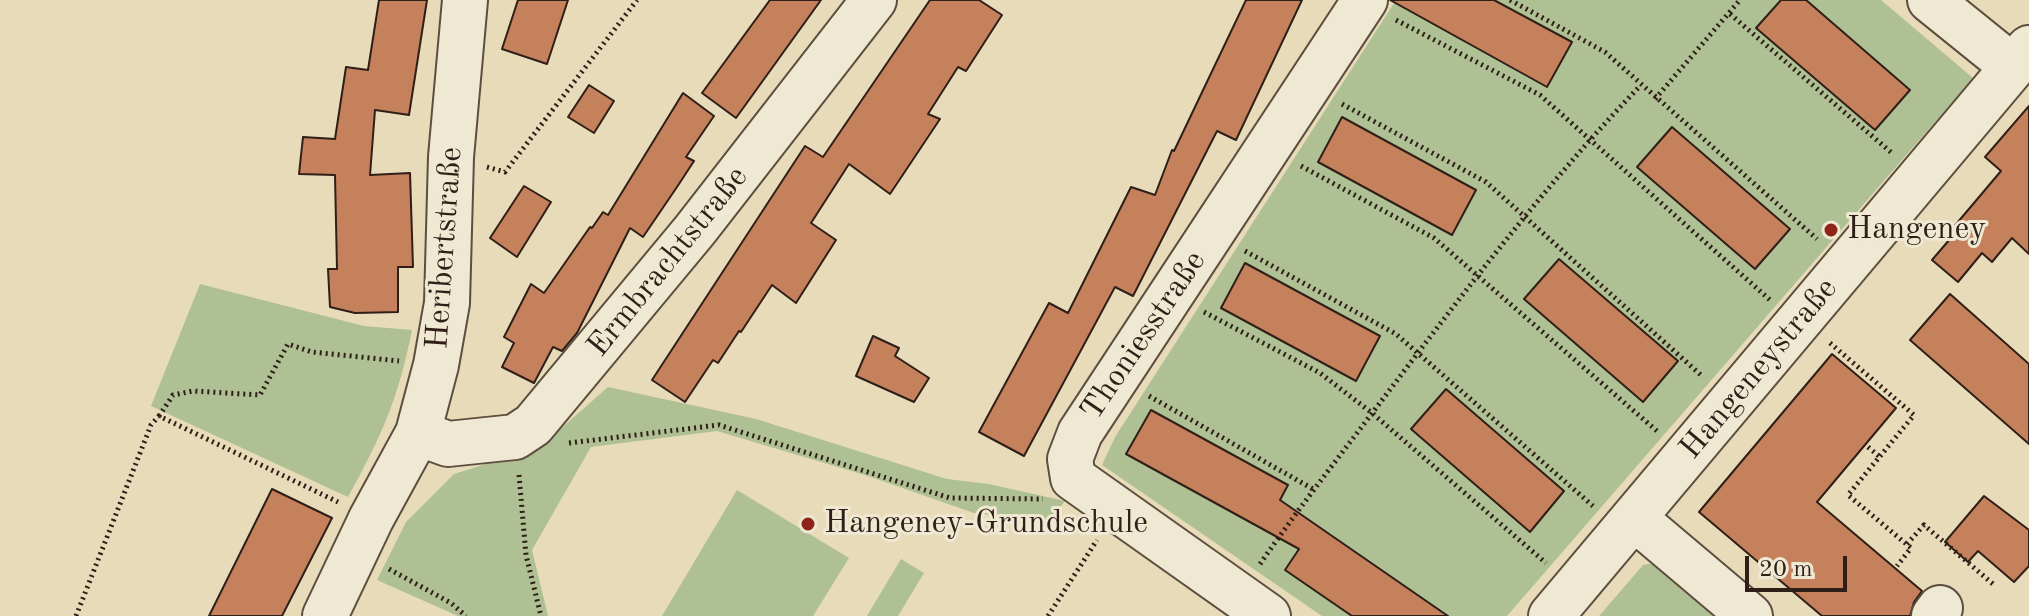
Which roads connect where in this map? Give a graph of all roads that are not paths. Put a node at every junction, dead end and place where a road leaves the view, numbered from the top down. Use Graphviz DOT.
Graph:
graph roads {
  1 [pos="465,0"];
  2 [pos="874,0"];
  3 [pos="1930,0"];
  4 [pos="1364,1"];
  5 [pos="2021,57"];
  6 [pos="418,433"];
  7 [pos="1628,525"];
  8 [pos="1563,602"];
  9 [pos="1253,605"];
  10 [pos="325,616"];
  11 [pos="1750,616"];
  1 -- 6 [label="street, Heribertstraße"];
  2 -- 6 [label="street, Ermbrachtstraße"];
  3 -- 5 [label="street"];
  4 -- 9 [label="street, Thoniesstraße"];
  5 -- 7 [label="street, Hangeneystraße"];
  6 -- 10 [label="street, Heribertstraße"];
  7 -- 8 [label="street, Hangeneystraße"];
  7 -- 11 [label="street"];
}
